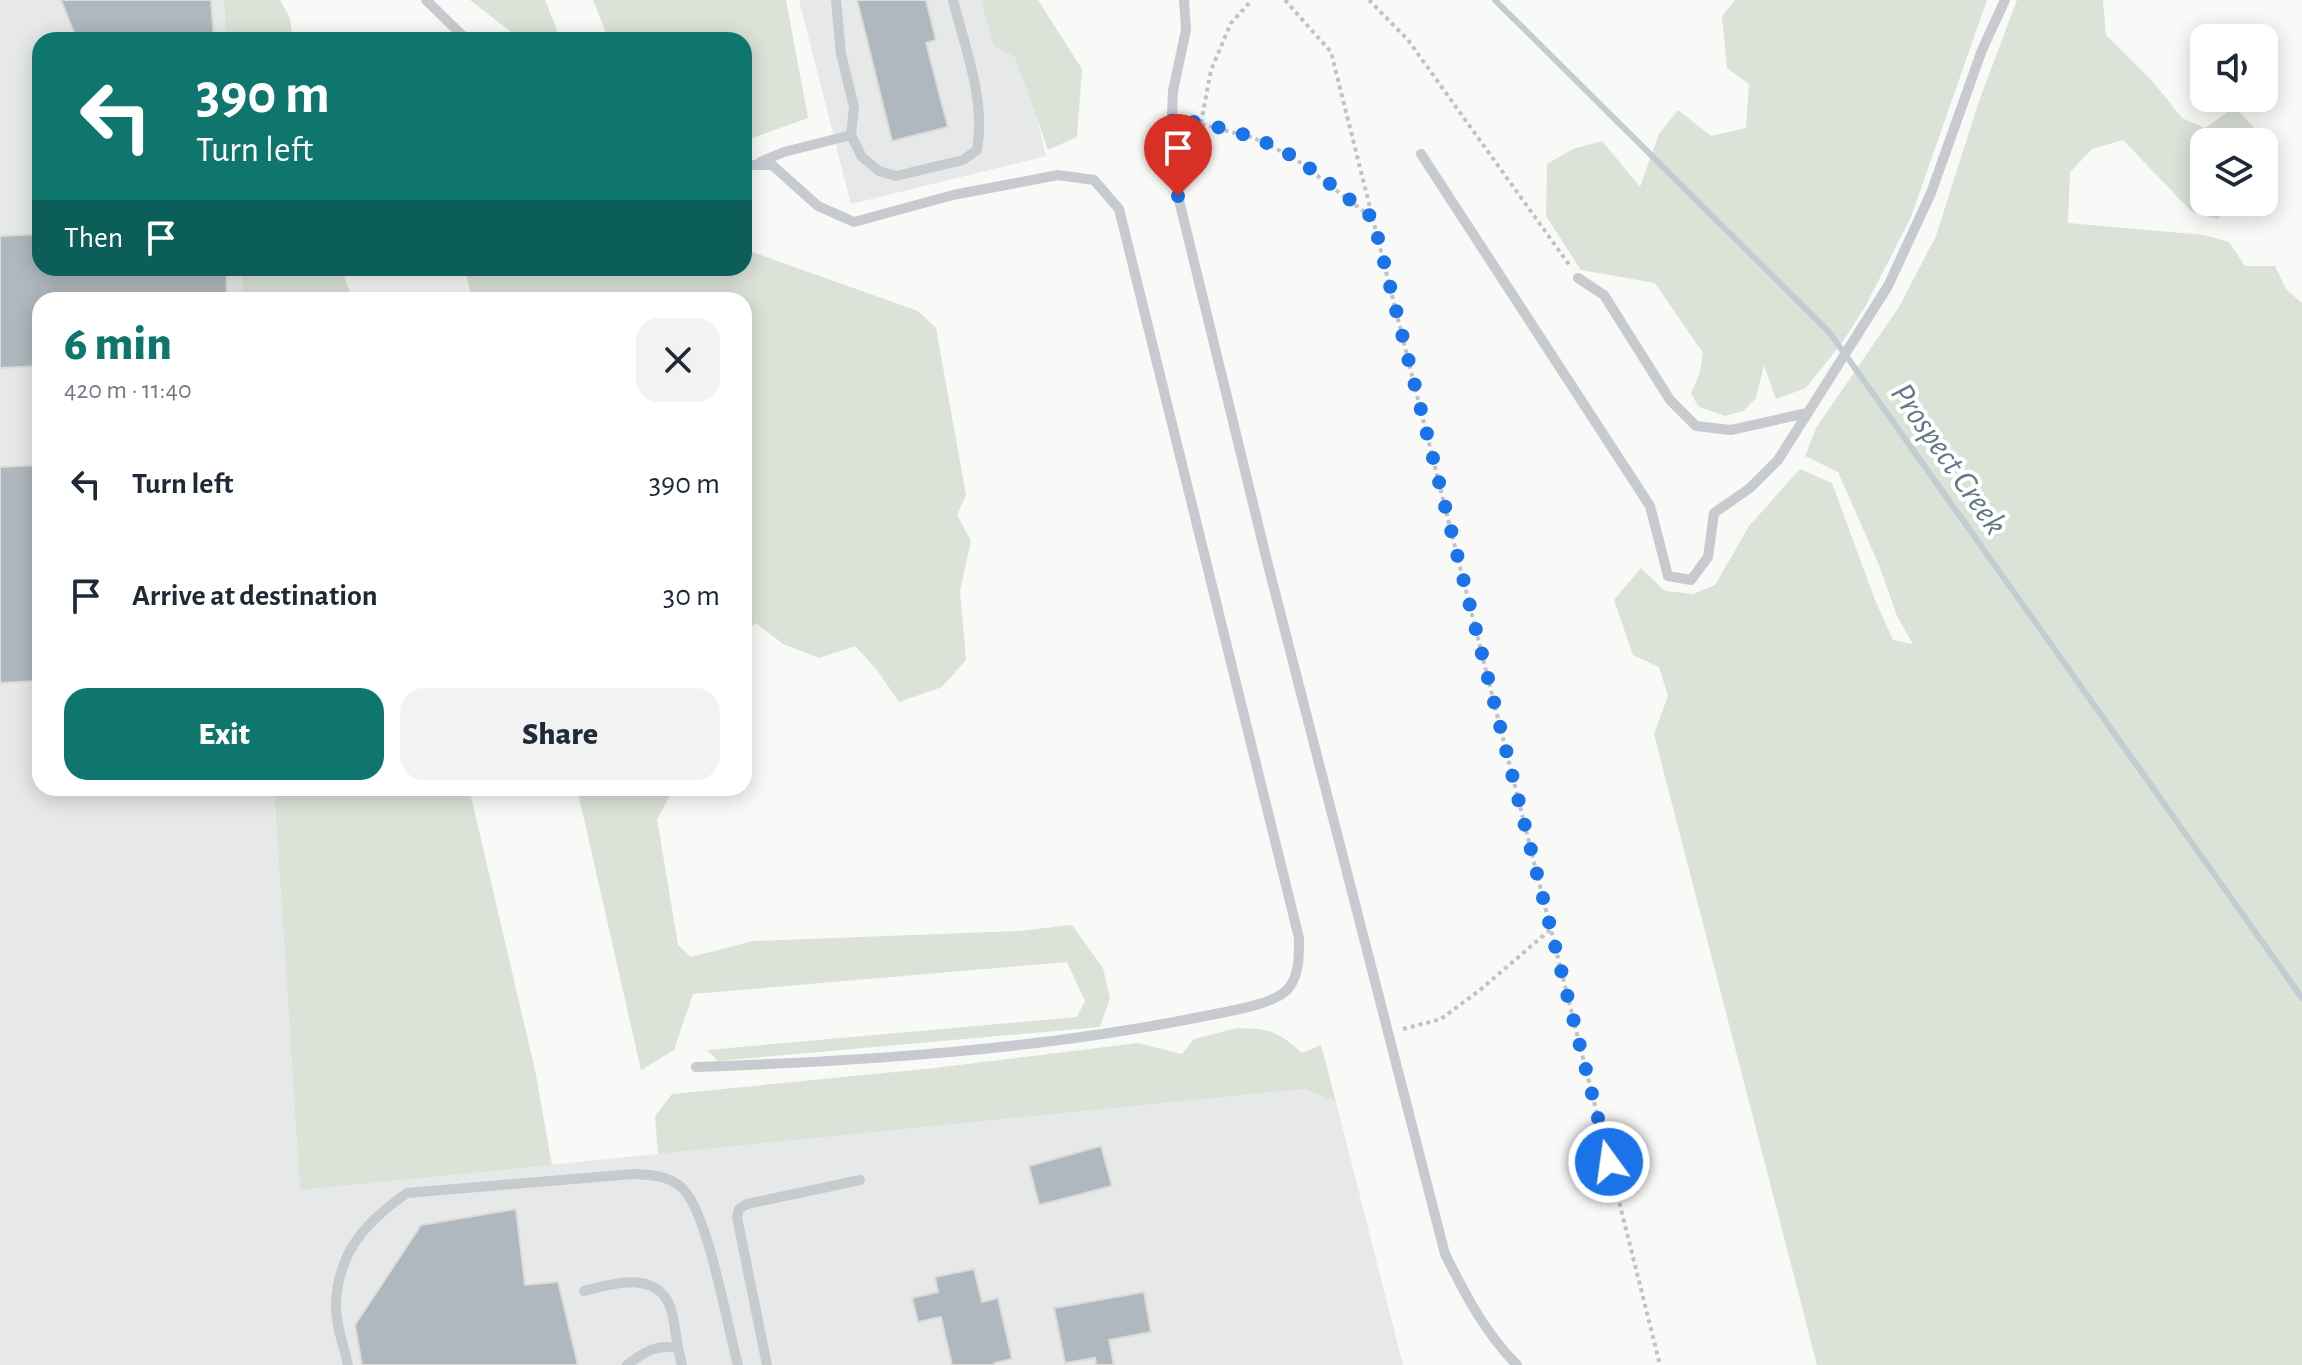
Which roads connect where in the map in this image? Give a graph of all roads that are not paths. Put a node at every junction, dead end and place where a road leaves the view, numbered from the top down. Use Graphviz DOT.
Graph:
graph roads {
  1 [pos="426,0"];
  2 [pos="836,0"];
  3 [pos="953,0"];
  4 [pos="1184,0"];
  5 [pos="2005,0"];
  6 [pos="459,32"];
  7 [pos="851,135"];
  8 [pos="1421,154"];
  9 [pos="752,164"];
  10 [pos="752,165"];
  11 [pos="1578,278"];
  12 [pos="1807,413"];
  13 [pos="696,1067"];
  14 [pos="860,1180"];
  15 [pos="584,1291"];
  16 [pos="678,1348"];
  17 [pos="348,1365"];
  18 [pos="627,1365"];
  19 [pos="682,1365"];
  20 [pos="738,1365"];
  21 [pos="767,1365"];
  22 [pos="1517,1365"];
  1 -- 6 [label="lane"];
  2 -- 7 [label="lane"];
  3 -- 7 [label="lane"];
  4 -- 22 [label="lane"];
  5 -- 12 [label="lane"];
  7 -- 9 [label="lane"];
  8 -- 12 [label="lane"];
  10 -- 13 [label="lane"];
  11 -- 12 [label="lane"];
  14 -- 21 [label="lane"];
  15 -- 16 [label="lane"];
  16 -- 18 [label="lane"];
  16 -- 19 [label="lane"];
  17 -- 20 [label="lane"];
}
